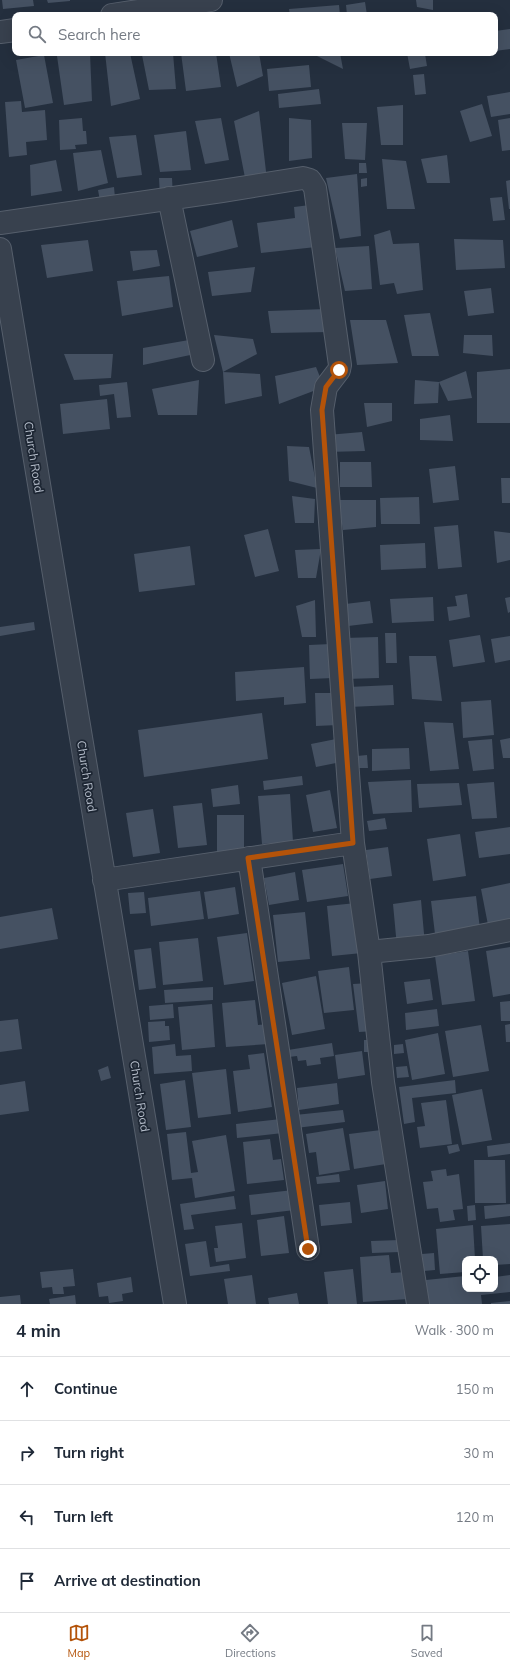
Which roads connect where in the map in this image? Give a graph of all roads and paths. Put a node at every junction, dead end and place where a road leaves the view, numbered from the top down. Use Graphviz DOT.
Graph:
graph roads {
  1 [pos="211,0"];
  2 [pos="132,12"];
  3 [pos="12,30"];
  4 [pos="0,32"];
  5 [pos="169,198"];
  6 [pos="0,223"];
  7 [pos="0,249"];
  8 [pos="203,360"];
  9 [pos="353,843"];
  10 [pos="248,858"];
  11 [pos="104,880"];
  12 [pos="510,930"];
  13 [pos="369,952"];
  14 [pos="308,1249"];
  15 [pos="175,1304"];
  16 [pos="418,1304"];
  1 -- 2 [label="street"];
  3 -- 4 [label="street"];
  5 -- 6 [label="street"];
  5 -- 8 [label="street"];
  5 -- 9 [label="street"];
  7 -- 11 [label="street, Church Road"];
  9 -- 10 [label="street"];
  9 -- 13 [label="street"];
  10 -- 11 [label="street"];
  10 -- 14 [label="street"];
  11 -- 15 [label="street, Church Road"];
  12 -- 13 [label="street"];
  13 -- 16 [label="street"];
}
